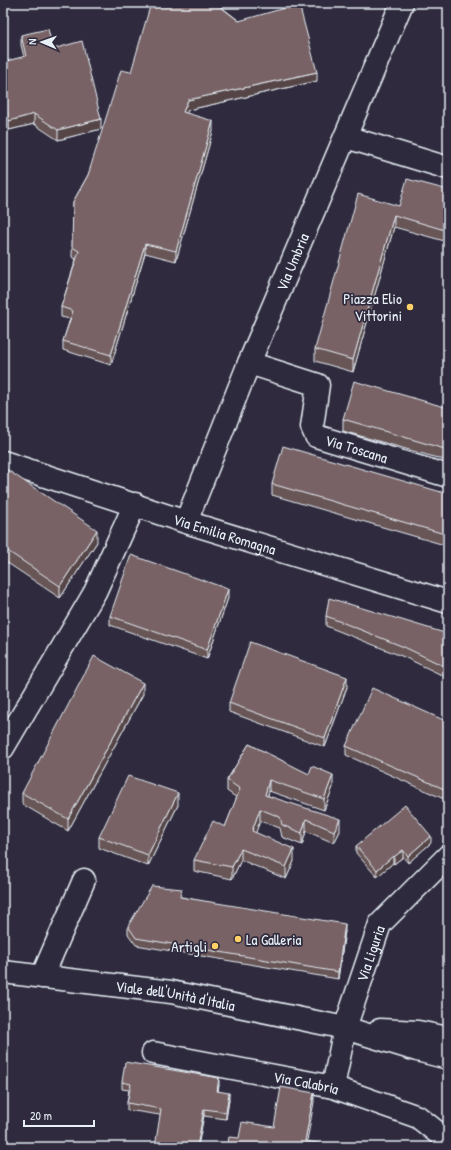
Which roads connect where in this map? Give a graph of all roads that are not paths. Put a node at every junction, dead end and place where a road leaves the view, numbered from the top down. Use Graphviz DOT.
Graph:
graph roads {
  1 [pos="402,3"];
  2 [pos="346,137"];
  3 [pos="448,168"];
  4 [pos="249,363"];
  5 [pos="3,462"];
  6 [pos="448,476"];
  7 [pos="135,504"];
  8 [pos="186,522"];
  9 [pos="448,602"];
  10 [pos="3,748"];
  11 [pos="448,856"];
  12 [pos="84,880"];
  13 [pos="3,972"];
  14 [pos="42,977"];
  15 [pos="345,1028"];
  16 [pos="448,1038"];
  17 [pos="153,1053"];
  18 [pos="448,1058"];
  19 [pos="333,1087"];
  20 [pos="448,1141"];
  1 -- 2 [label="street, Via Umbria"];
  2 -- 3 [label="street"];
  2 -- 4 [label="street, Via Umbria"];
  4 -- 6 [label="street, Via Toscana"];
  4 -- 8 [label="street, Via Umbria"];
  5 -- 7 [label="street, Via Emilia Romagna"];
  7 -- 8 [label="street, Via Emilia Romagna"];
  7 -- 10 [label="street"];
  8 -- 9 [label="street, Via Emilia Romagna"];
  11 -- 15 [label="street, Via Liguria"];
  12 -- 14 [label="street"];
  13 -- 14 [label="street, Viale dell'Unità d'Italia"];
  14 -- 15 [label="street, Viale dell'Unità d'Italia"];
  15 -- 16 [label="street, Viale dell'Unità d'Italia"];
  15 -- 18 [label="street, Viale dell'Unità d'Italia"];
  15 -- 19 [label="street, Via Liguria"];
  17 -- 19 [label="street, Via Calabria"];
  19 -- 20 [label="street, Via Calabria"];
}
